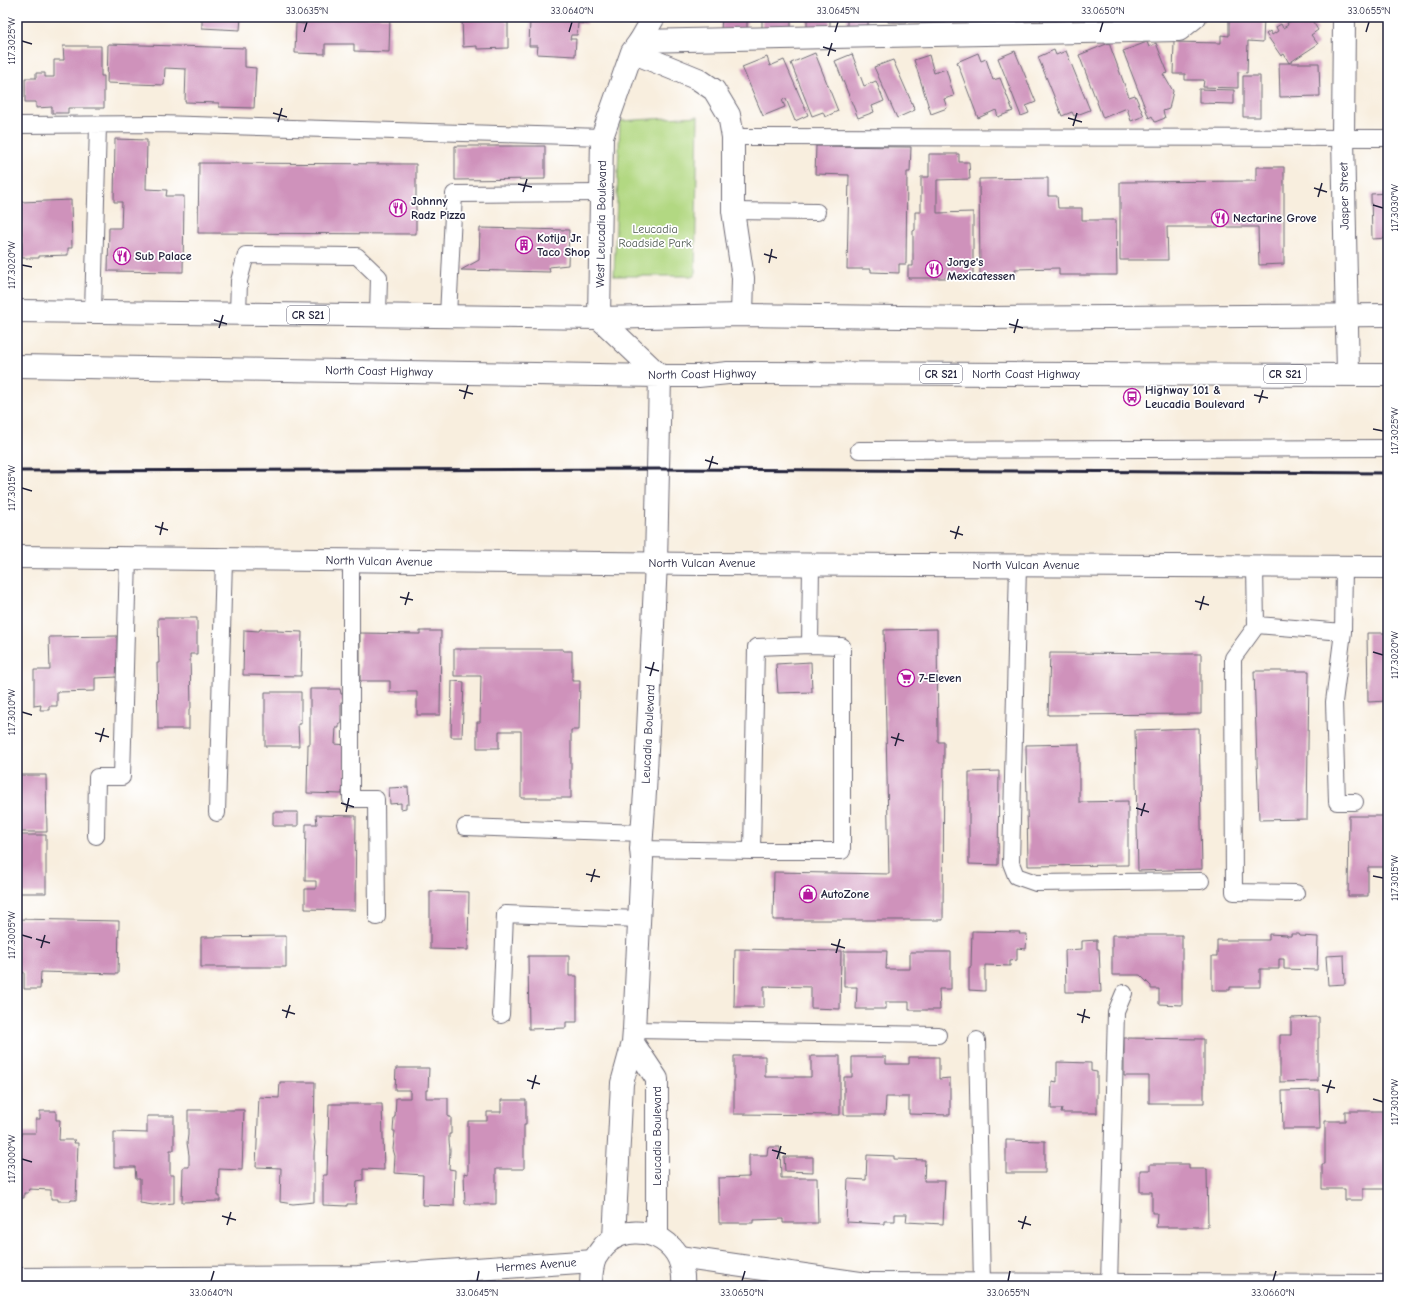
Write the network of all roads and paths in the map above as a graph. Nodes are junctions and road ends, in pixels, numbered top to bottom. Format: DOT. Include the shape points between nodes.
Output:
graph roads {
  1 [pos="654,17"];
  2 [pos="1196,17"];
  3 [pos="1344,17"];
  4 [pos="636,46"];
  5 [pos="17,125"];
  6 [pos="98,125"];
  7 [pos="602,137"];
  8 [pos="733,137"];
  9 [pos="1343,138"];
  10 [pos="1388,138"];
  11 [pos="601,193"];
  12 [pos="733,211"];
  13 [pos="817,212"];
  14 [pos="17,311"];
  15 [pos="93,312"];
  16 [pos="238,314"];
  17 [pos="1346,314"];
  18 [pos="378,315"];
  19 [pos="742,315"];
  20 [pos="1388,315"];
  21 [pos="448,316"];
  22 [pos="599,318"];
  23 [pos="17,366"];
  24 [pos="1348,374"];
  25 [pos="1388,375"];
  26 [pos="660,376"];
  27 [pos="1388,448"];
  28 [pos="859,450"];
  29 [pos="17,557"];
  30 [pos="128,558"];
  31 [pos="224,559"];
  32 [pos="351,560"];
  33 [pos="656,563"];
  34 [pos="811,564"];
  35 [pos="1018,565"];
  36 [pos="1255,566"];
  37 [pos="1344,567"];
  38 [pos="1388,567"];
  39 [pos="1256,626"];
  40 [pos="1343,632"];
  41 [pos="810,645"];
  42 [pos="1355,802"];
  43 [pos="217,813"];
  44 [pos="465,827"];
  45 [pos="96,836"];
  46 [pos="641,841"];
  47 [pos="752,851"];
  48 [pos="1201,881"];
  49 [pos="1296,893"];
  50 [pos="377,917"];
  51 [pos="639,919"];
  52 [pos="1124,993"];
  53 [pos="501,1016"];
  54 [pos="938,1035"];
  55 [pos="633,1037"];
  56 [pos="977,1040"];
  57 [pos="657,1236"];
  58 [pos="614,1238"];
  59 [pos="679,1257"];
  60 [pos="594,1261"];
  61 [pos="358,1277"];
  62 [pos="17,1279"];
  63 [pos="867,1284"];
  64 [pos="955,1285"];
  65 [pos="982,1285"];
  66 [pos="1109,1285"];
  67 [pos="438,1286"];
  68 [pos="591,1286"];
  69 [pos="683,1286"];
  70 [pos="843,1286"];
  71 [pos="1307,1286"];
  72 [pos="1388,1286"];
  1 -- 4 [label="main road, West Leucadia Boulevard"];
  2 -- 4 [label="main road" via="1179,30"];
  3 -- 9 [label="main road, Jasper Street"];
  4 -- 7 [label="main road, West Leucadia Boulevard"];
  4 -- 8 [label="main road" via="714,90 729,115"];
  5 -- 6 [label="lane"];
  6 -- 7 [label="lane" via="275,126"];
  6 -- 15 [label="lane"];
  7 -- 11 [label="main road, West Leucadia Boulevard"];
  8 -- 9 [label="lane"];
  8 -- 12 [label="main road"];
  9 -- 10 [label="lane"];
  9 -- 17 [label="main road, Jasper Street"];
  11 -- 21 [label="lane" via="454,194"];
  11 -- 22 [label="main road, West Leucadia Boulevard"];
  12 -- 13 [label="lane"];
  12 -- 19 [label="main road" via="743,278"];
  14 -- 15 [label="main road, CR S21"];
  15 -- 16 [label="main road, CR S21"];
  16 -- 18 [label="main road, CR S21"];
  16 -- 18 [label="lane" via="239,281 246,255 357,256 379,277"];
  17 -- 19 [label="main road, CR S21" via="989,318"];
  17 -- 20 [label="main road, CR S21"];
  17 -- 24 [label="main road, Jasper Street"];
  18 -- 21 [label="main road, CR S21"];
  19 -- 22 [label="main road, CR S21"];
  21 -- 22 [label="main road, CR S21"];
  22 -- 26 [label="main road"];
  23 -- 26 [label="main road, North Coast Highway / CR S21"];
  24 -- 25 [label="main road, North Coast Highway / CR S21"];
  24 -- 26 [label="main road, North Coast Highway / CR S21" via="728,373"];
  26 -- 33 [label="main road, Leucadia Boulevard"];
  27 -- 28 [label="lane"];
  29 -- 30 [label="main road, North Vulcan Avenue"];
  30 -- 31 [label="main road, North Vulcan Avenue"];
  30 -- 45 [label="lane" via="122,777 98,777"];
  31 -- 32 [label="main road, North Vulcan Avenue"];
  31 -- 43 [label="lane"];
  32 -- 33 [label="main road, North Vulcan Avenue"];
  32 -- 50 [label="lane" via="351,799 376,799"];
  33 -- 34 [label="main road, North Vulcan Avenue"];
  33 -- 46 [label="main road, Leucadia Boulevard"];
  34 -- 35 [label="main road, North Vulcan Avenue"];
  34 -- 41 [label="lane"];
  35 -- 36 [label="main road, North Vulcan Avenue"];
  35 -- 48 [label="lane" via="1011,863 1016,876 1036,883"];
  36 -- 37 [label="main road, North Vulcan Avenue"];
  36 -- 39 [label="lane"];
  37 -- 38 [label="main road, North Vulcan Avenue"];
  37 -- 40 [label="lane"];
  39 -- 40 [label="lane"];
  39 -- 49 [label="lane" via="1234,658 1234,892"];
  40 -- 42 [label="lane" via="1334,702 1337,802"];
  41 -- 47 [label="lane" via="756,647"];
  41 -- 47 [label="lane" via="842,646 842,851"];
  44 -- 46 [label="lane"];
  46 -- 47 [label="lane"];
  46 -- 51 [label="main road, Leucadia Boulevard"];
  51 -- 53 [label="lane" via="505,914"];
  51 -- 55 [label="main road, Leucadia Boulevard"];
  52 -- 66 [label="lane" via="1116,1012"];
  54 -- 55 [label="lane"];
  55 -- 57 [label="main road, Leucadia Boulevard" via="657,1079"];
  55 -- 58 [label="main road, Leucadia Boulevard" via="622,1083"];
  56 -- 65 [label="lane"];
  57 -- 58 [label="main road" via="643,1232 621,1234"];
  57 -- 59 [label="main road" via="670,1245"];
  58 -- 60 [label="main road" via="604,1245"];
  59 -- 63 [label="main road"];
  59 -- 69 [label="main road" via="684,1278"];
  60 -- 61 [label="main road, Hermes Avenue"];
  60 -- 68 [label="main road"];
  61 -- 62 [label="main road, Hermes Avenue"];
  61 -- 67 [label="main road, Hermes Avenue"];
  63 -- 64 [label="main road"];
  63 -- 70 [label="main road"];
  64 -- 65 [label="main road"];
  65 -- 66 [label="main road"];
  66 -- 71 [label="main road"];
  71 -- 72 [label="main road"];
}
